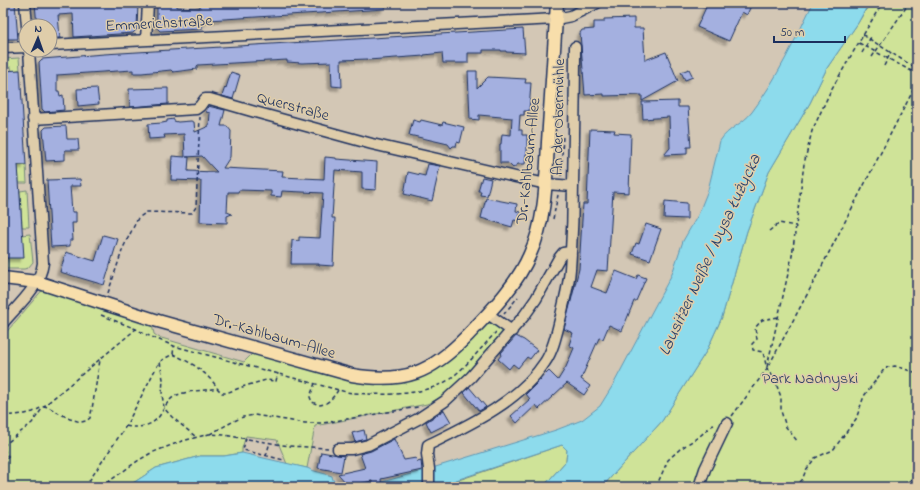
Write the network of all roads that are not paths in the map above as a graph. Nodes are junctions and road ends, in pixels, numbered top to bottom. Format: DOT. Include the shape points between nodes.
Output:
graph roads {
  1 [pos="25,3"];
  2 [pos="148,3"];
  3 [pos="558,3"];
  4 [pos="597,3"];
  5 [pos="26,18"];
  6 [pos="556,19"];
  7 [pos="146,40"];
  8 [pos="58,46"];
  9 [pos="18,47"];
  10 [pos="575,47"];
  11 [pos="3,48"];
  12 [pos="29,58"];
  13 [pos="33,119"];
  14 [pos="546,184"];
  15 [pos="573,186"];
  16 [pos="570,252"];
  17 [pos="3,278"];
  18 [pos="37,282"];
  19 [pos="488,314"];
  20 [pos="3,323"];
  21 [pos="512,331"];
  22 [pos="727,423"];
  23 [pos="338,449"];
  24 [pos="917,482"];
  25 [pos="429,487"];
  26 [pos="699,487"];
  27 [pos="911,487"];
  1 -- 5 [label="street"];
  2 -- 7 [label="street"];
  3 -- 6 [label="main road, Dr.-Kahlbaum-Allee"];
  4 -- 6 [label="street, Emmerichstraße" via="571,16"];
  6 -- 7 [label="street, Emmerichstraße"];
  6 -- 14 [label="main road, Dr.-Kahlbaum-Allee"];
  7 -- 8 [label="street, Emmerichstraße"];
  9 -- 11 [label="street"];
  10 -- 15 [label="street, An der Obermühle"];
  12 -- 13 [label="street"];
  13 -- 14 [label="street, Querstraße" via="196,110 205,99 210,99 372,144"];
  13 -- 18 [label="street" via="43,257"];
  14 -- 15 [label="street, An der Obermühle"];
  14 -- 19 [label="main road, Dr.-Kahlbaum-Allee" via="539,228 530,254 518,276"];
  15 -- 16 [label="street, An der Obermühle"];
  16 -- 21 [label="street" via="563,253 559,258 536,299"];
  16 -- 25 [label="street, An der Obermühle" via="564,305 545,362 524,387 501,405 428,445"];
  17 -- 18 [label="main road, Dr.-Kahlbaum-Allee"];
  18 -- 19 [label="main road, Dr.-Kahlbaum-Allee" via="100,309 158,321 327,369 380,378 410,375 438,362"];
  18 -- 20 [label="street"];
  19 -- 21 [label="street"];
  21 -- 23 [label="street" via="445,402 368,445"];
  22 -- 26 [label="street"];
  24 -- 27 [label="street"];
}
